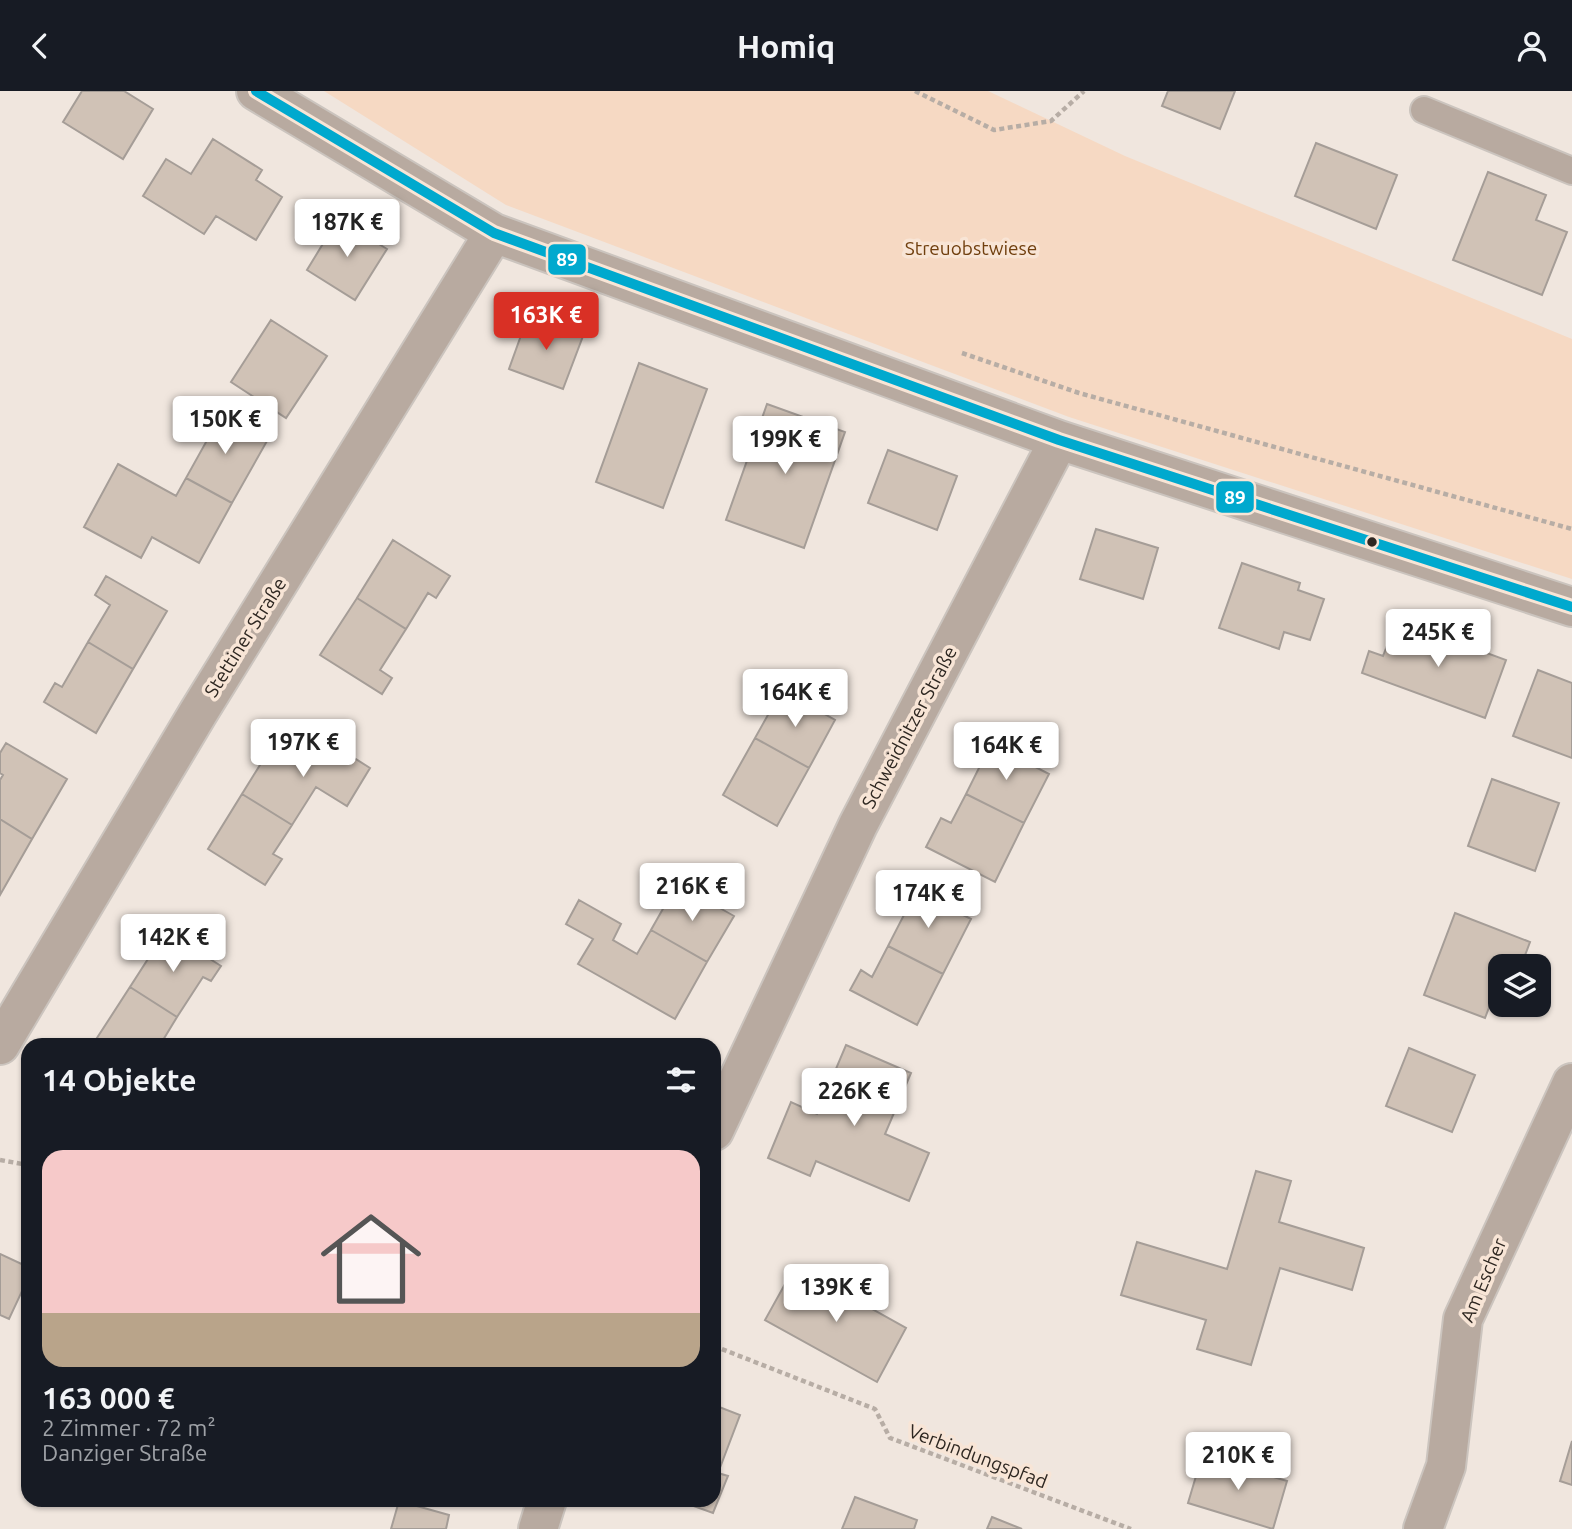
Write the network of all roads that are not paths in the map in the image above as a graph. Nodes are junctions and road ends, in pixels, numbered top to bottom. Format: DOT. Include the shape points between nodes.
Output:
graph roads {
  1 [pos="256,91"];
  2 [pos="1424,110"];
  3 [pos="1572,171"];
  4 [pos="494,233"];
  5 [pos="1059,440"];
  6 [pos="1572,607"];
  7 [pos="0,1045"];
  8 [pos="1572,1083"];
  9 [pos="721,1116"];
  10 [pos="545,1507"];
  11 [pos="538,1529"];
  12 [pos="1423,1529"];
  1 -- 4 [label="street"];
  2 -- 3 [label="lane"];
  4 -- 5 [label="street"];
  4 -- 7 [label="street, Stettiner Straße"];
  5 -- 6 [label="street"];
  5 -- 9 [label="street, Schweidnitzer Straße" via="858,825"];
  8 -- 12 [label="street, Am Escher" via="1463,1319 1446,1466"];
  10 -- 11 [label="street"];
}
